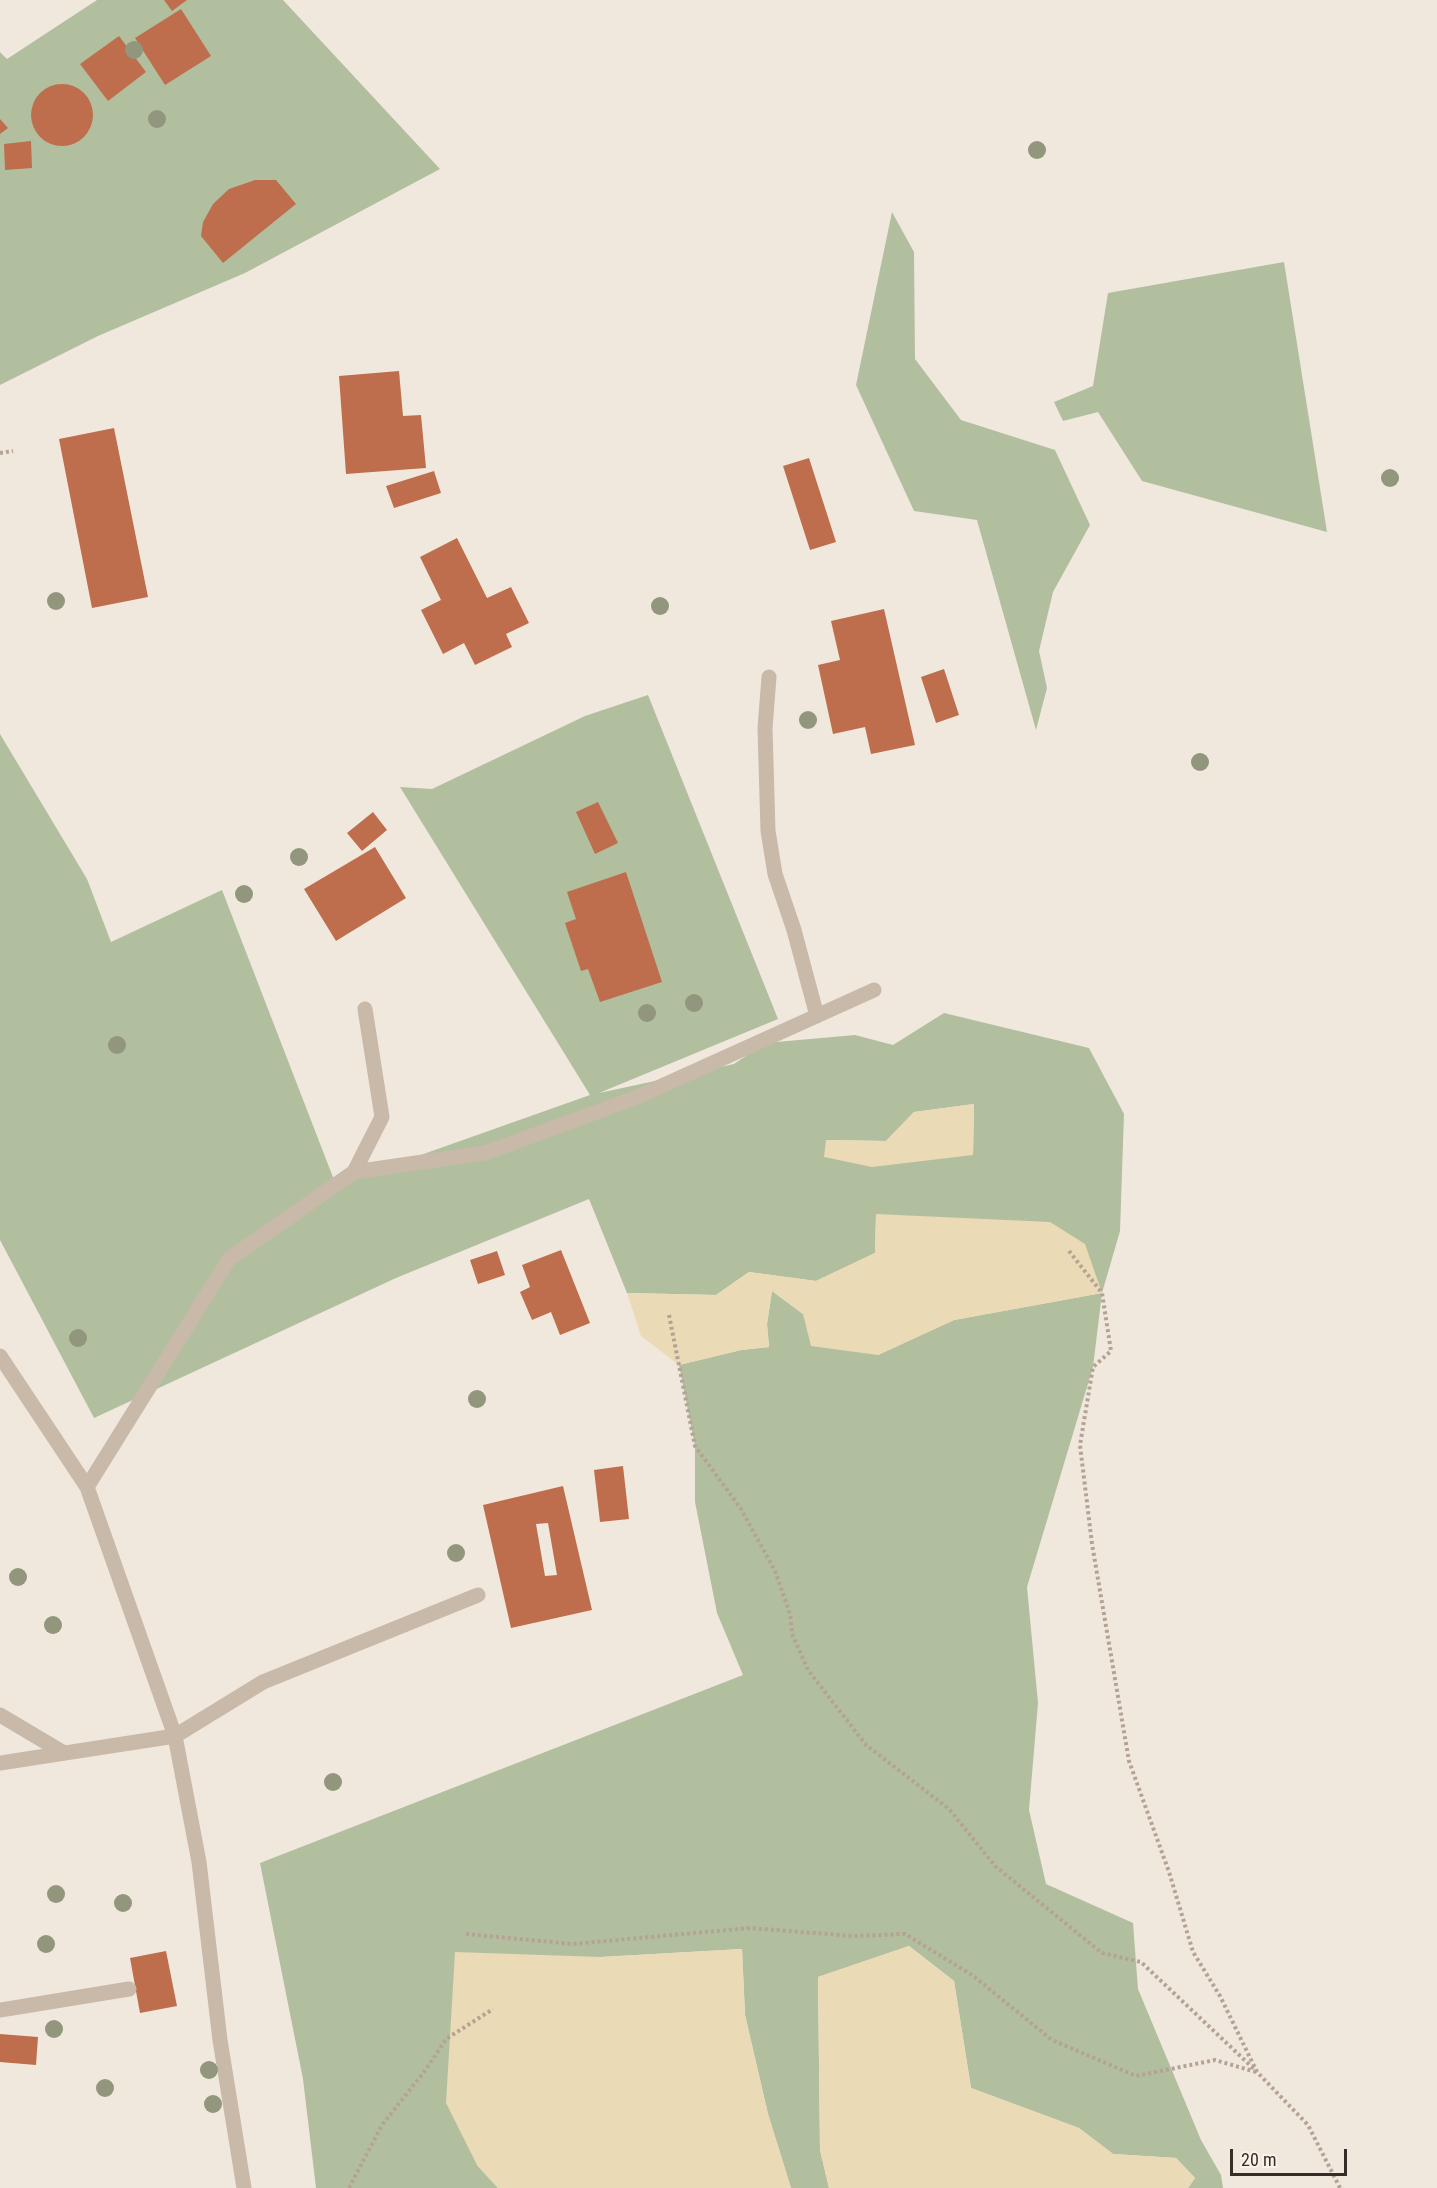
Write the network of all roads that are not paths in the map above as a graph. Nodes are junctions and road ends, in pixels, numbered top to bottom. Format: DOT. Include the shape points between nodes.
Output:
graph roads {
  1 [pos="769,677"];
  2 [pos="874,990"];
  3 [pos="365,1009"];
  4 [pos="817,1016"];
  5 [pos="354,1172"];
  6 [pos="0,1356"];
  7 [pos="87,1486"];
  8 [pos="478,1595"];
  9 [pos="0,1715"];
  10 [pos="175,1736"];
  11 [pos="64,1753"];
  12 [pos="0,1763"];
  13 [pos="129,1989"];
  14 [pos="0,2010"];
  15 [pos="244,2188"];
  1 -- 4 [label="street" via="765,728 768,831 775,874"];
  2 -- 4 [label="street"];
  3 -- 5 [label="street" via="382,1117"];
  4 -- 5 [label="street" via="635,1098 485,1153"];
  5 -- 7 [label="street" via="229,1259"];
  6 -- 7 [label="street"];
  7 -- 10 [label="street"];
  8 -- 10 [label="street" via="263,1682"];
  9 -- 11 [label="street"];
  10 -- 11 [label="street"];
  10 -- 15 [label="street" via="199,1862 220,2040"];
  11 -- 12 [label="street"];
  13 -- 14 [label="street"];
}
